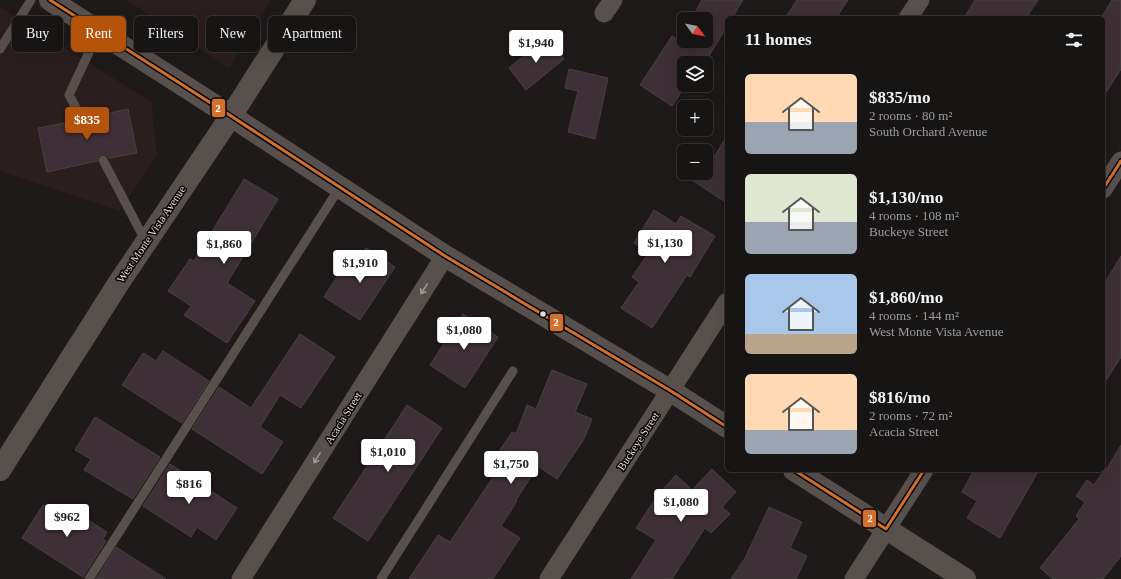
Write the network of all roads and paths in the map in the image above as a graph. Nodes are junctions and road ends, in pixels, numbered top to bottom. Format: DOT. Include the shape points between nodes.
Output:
graph roads {
  1 [pos="31,0"];
  2 [pos="50,0"];
  3 [pos="305,0"];
  4 [pos="920,0"];
  5 [pos="75,16"];
  6 [pos="909,16"];
  7 [pos="126,48"];
  8 [pos="0,49"];
  9 [pos="89,52"];
  10 [pos="231,116"];
  11 [pos="82,119"];
  12 [pos="103,160"];
  13 [pos="1121,161"];
  14 [pos="1105,186"];
  15 [pos="340,187"];
  16 [pos="146,242"];
  17 [pos="445,256"];
  18 [pos="725,305"];
  19 [pos="513,371"];
  20 [pos="671,391"];
  21 [pos="725,426"];
  22 [pos="0,470"];
  23 [pos="797,472"];
  24 [pos="923,472"];
  25 [pos="886,529"];
  26 [pos="89,579"];
  27 [pos="241,579"];
  28 [pos="381,579"];
  29 [pos="549,579"];
  30 [pos="854,579"];
  31 [pos="965,579"];
  1 -- 8 [label="lane"];
  2 -- 5 [label="street"];
  3 -- 10 [label="street, West Monte Vista Avenue"];
  4 -- 6 [label="street"];
  7 -- 10 [label="street"];
  9 -- 11 [label="lane" via="69,95"];
  10 -- 15 [label="street"];
  10 -- 16 [label="street, West Monte Vista Avenue"];
  12 -- 16 [label="lane"];
  13 -- 14 [label="street"];
  15 -- 17 [label="street"];
  15 -- 26 [label="lane"];
  16 -- 22 [label="street, West Monte Vista Avenue"];
  17 -- 20 [label="street"];
  17 -- 27 [label="street, Acacia Street, one-way"];
  18 -- 20 [label="street, Buckeye Street"];
  19 -- 28 [label="lane"];
  20 -- 21 [label="street"];
  20 -- 29 [label="street, Buckeye Street"];
  23 -- 25 [label="street"];
  24 -- 25 [label="street"];
  25 -- 30 [label="street"];
  25 -- 31 [label="street"];
}
